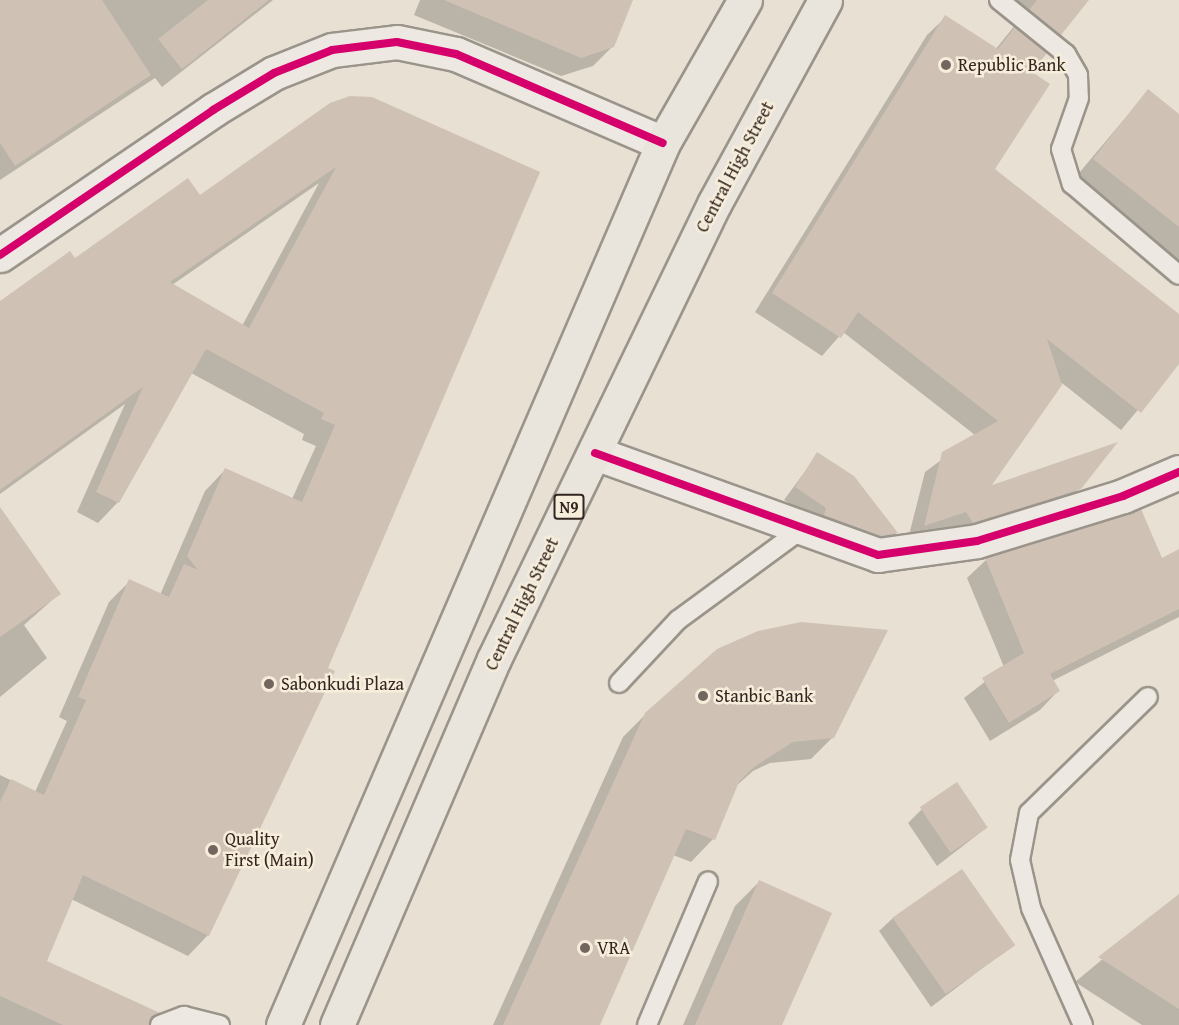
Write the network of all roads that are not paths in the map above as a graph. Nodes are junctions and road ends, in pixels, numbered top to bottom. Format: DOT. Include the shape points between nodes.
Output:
graph roads {
  1 [pos="745,0"];
  2 [pos="825,0"];
  3 [pos="999,0"];
  4 [pos="663,143"];
  5 [pos="0,255"];
  6 [pos="1179,275"];
  7 [pos="595,453"];
  8 [pos="1179,472"];
  9 [pos="798,531"];
  10 [pos="620,683"];
  11 [pos="1148,697"];
  12 [pos="708,881"];
  13 [pos="160,1025"];
  14 [pos="220,1025"];
  15 [pos="283,1025"];
  16 [pos="337,1025"];
  17 [pos="647,1025"];
  18 [pos="1083,1025"];
  1 -- 4 [label="highway"];
  2 -- 7 [label="highway, Central High Street / N9" via="714,204"];
  3 -- 6 [label="lane" via="1066,54 1078,75 1079,99 1061,149 1072,184"];
  4 -- 5 [label="street" via="456,54 397,42 332,50 274,74 213,110"];
  4 -- 15 [label="highway"];
  7 -- 9 [label="street"];
  7 -- 16 [label="highway, Central High Street / N9" via="494,659"];
  8 -- 9 [label="street" via="1123,496 927,552 878,555"];
  9 -- 10 [label="lane" via="678,620"];
  11 -- 18 [label="lane" via="1029,813 1022,848 1031,908"];
  12 -- 17 [label="lane"];
  13 -- 14 [label="lane" via="184,1017"];
}
